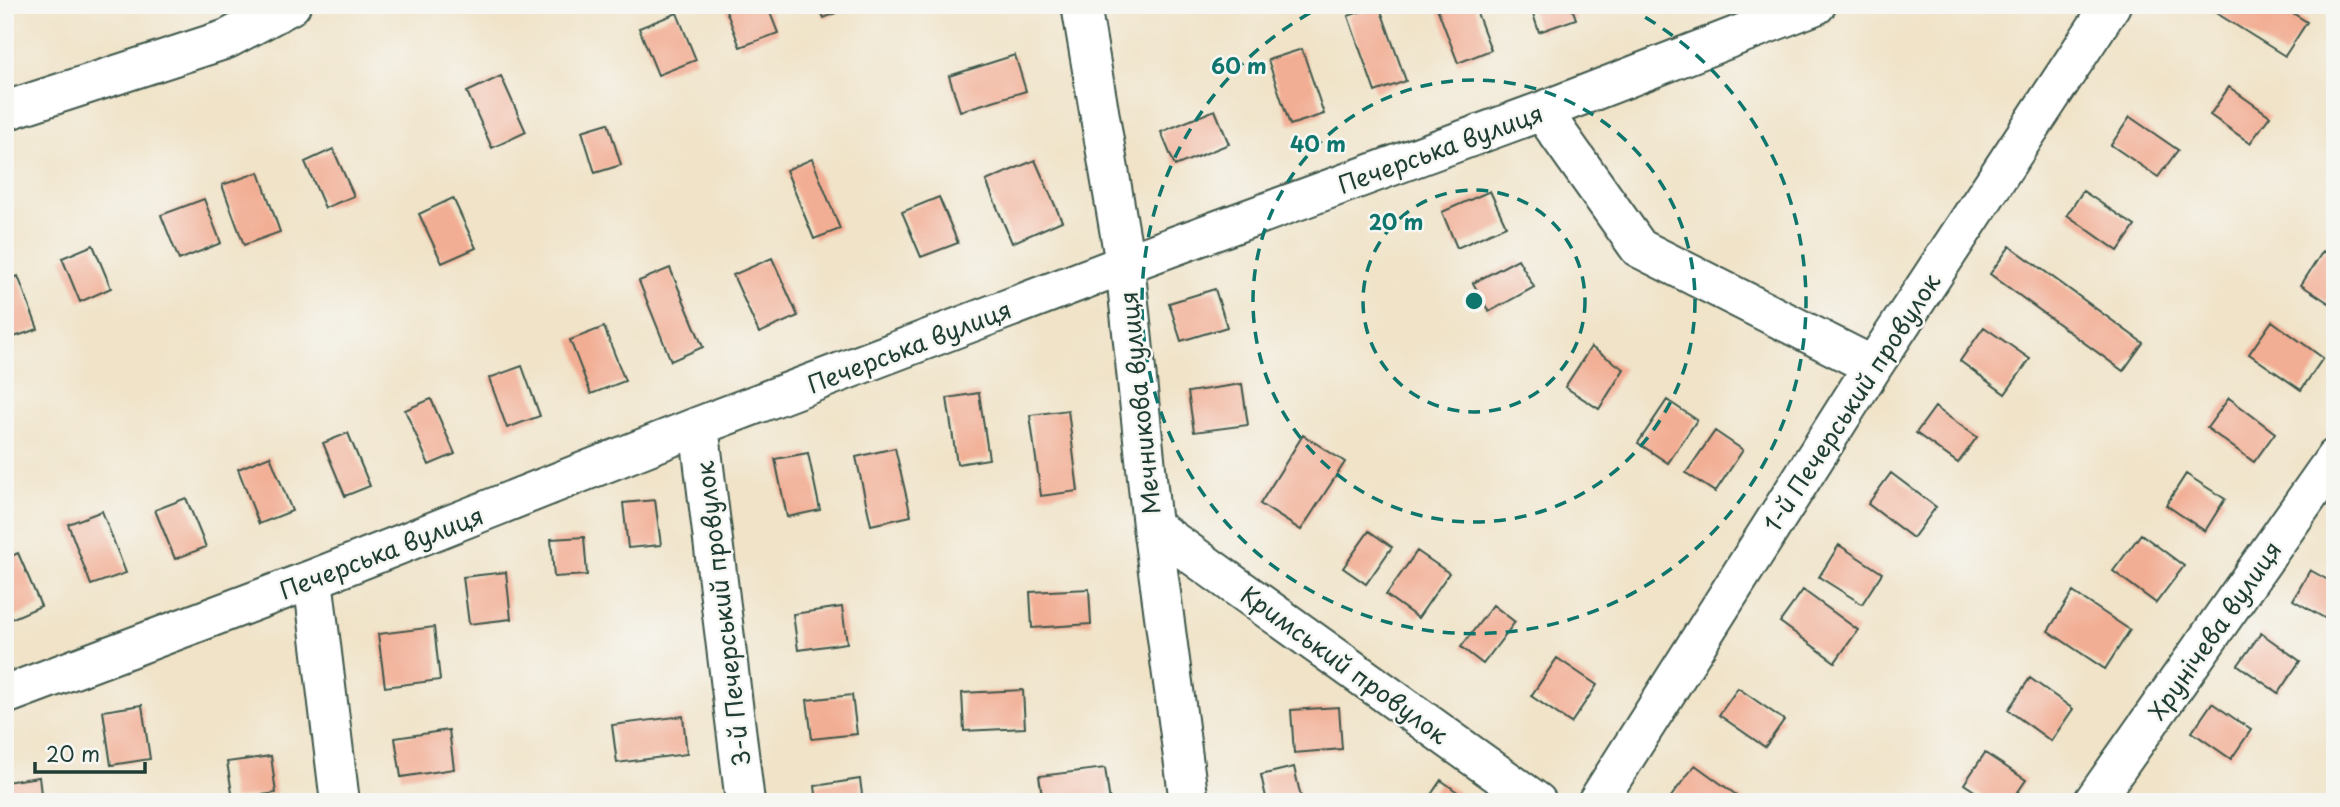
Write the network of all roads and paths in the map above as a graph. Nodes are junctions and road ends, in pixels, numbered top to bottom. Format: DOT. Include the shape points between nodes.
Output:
graph roads {
  1 [pos="291,5"];
  2 [pos="1081,5"];
  3 [pos="1816,5"];
  4 [pos="2111,5"];
  5 [pos="5,111"];
  6 [pos="1542,111"];
  7 [pos="1125,264"];
  8 [pos="1873,366"];
  9 [pos="699,426"];
  10 [pos="2335,458"];
  11 [pos="1152,526"];
  12 [pos="313,579"];
  13 [pos="5,695"];
  14 [pos="341,802"];
  15 [pos="745,802"];
  16 [pos="1189,802"];
  17 [pos="1537,802"];
  18 [pos="1597,802"];
  19 [pos="2094,802"];
  1 -- 5 [label="street" via="227,39"];
  2 -- 7 [label="street, Мечникова вулиця"];
  3 -- 6 [label="street, Печерська вулиця"];
  4 -- 8 [label="street, 1-й Печерський провулок"];
  6 -- 7 [label="street, Печерська вулиця"];
  6 -- 8 [label="street" via="1639,248"];
  7 -- 9 [label="street, Печерська вулиця"];
  7 -- 11 [label="street, Мечникова вулиця"];
  8 -- 18 [label="street, 1-й Печерський провулок"];
  9 -- 12 [label="street, Печерська вулиця"];
  9 -- 15 [label="street, 3-й Печерський провулок"];
  10 -- 19 [label="street, Хрунічева вулиця"];
  11 -- 16 [label="street, Мечникова вулиця"];
  11 -- 17 [label="street, Кримський провулок"];
  12 -- 13 [label="street, Печерська вулиця"];
  12 -- 14 [label="street"];
}
